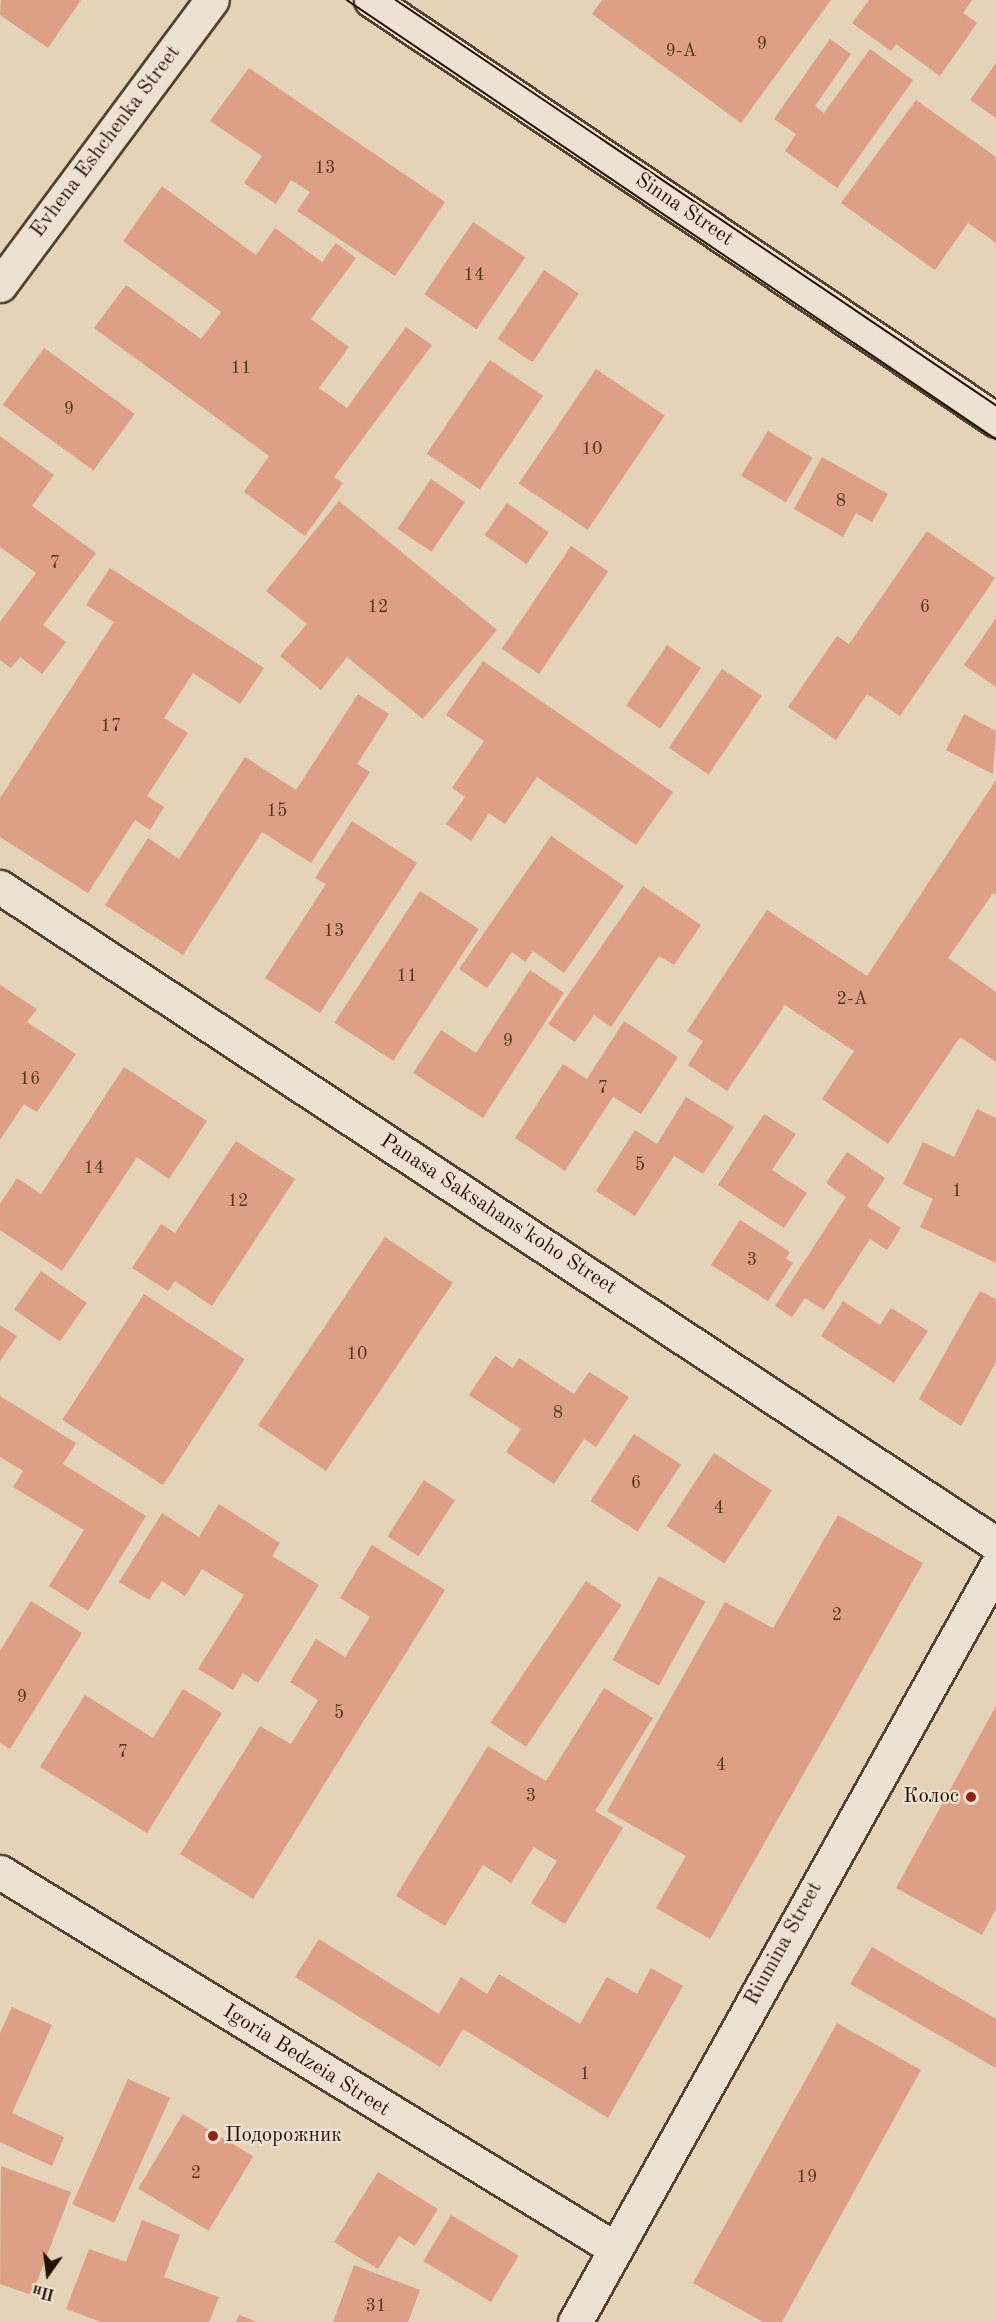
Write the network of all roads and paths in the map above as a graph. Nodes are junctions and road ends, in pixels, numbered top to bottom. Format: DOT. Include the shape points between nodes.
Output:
graph roads {
  1 [pos="212,0"];
  2 [pos="371,0"];
  3 [pos="0,285"];
  4 [pos="996,420"];
  5 [pos="0,887"];
  6 [pos="996,1544"];
  7 [pos="996,1567"];
  8 [pos="0,1872"];
  9 [pos="614,2248"];
  10 [pos="575,2322"];
  1 -- 3 [label="street, Evhena Eshchenka Street"];
  2 -- 4 [label="street, Sinna Street"];
  5 -- 6 [label="street, Panasa Saksahans'koho Street"];
  7 -- 9 [label="street, Riumina Street"];
  8 -- 9 [label="street, Igoria Bedzeia Street"];
  9 -- 10 [label="street, Riumina Street"];
}
